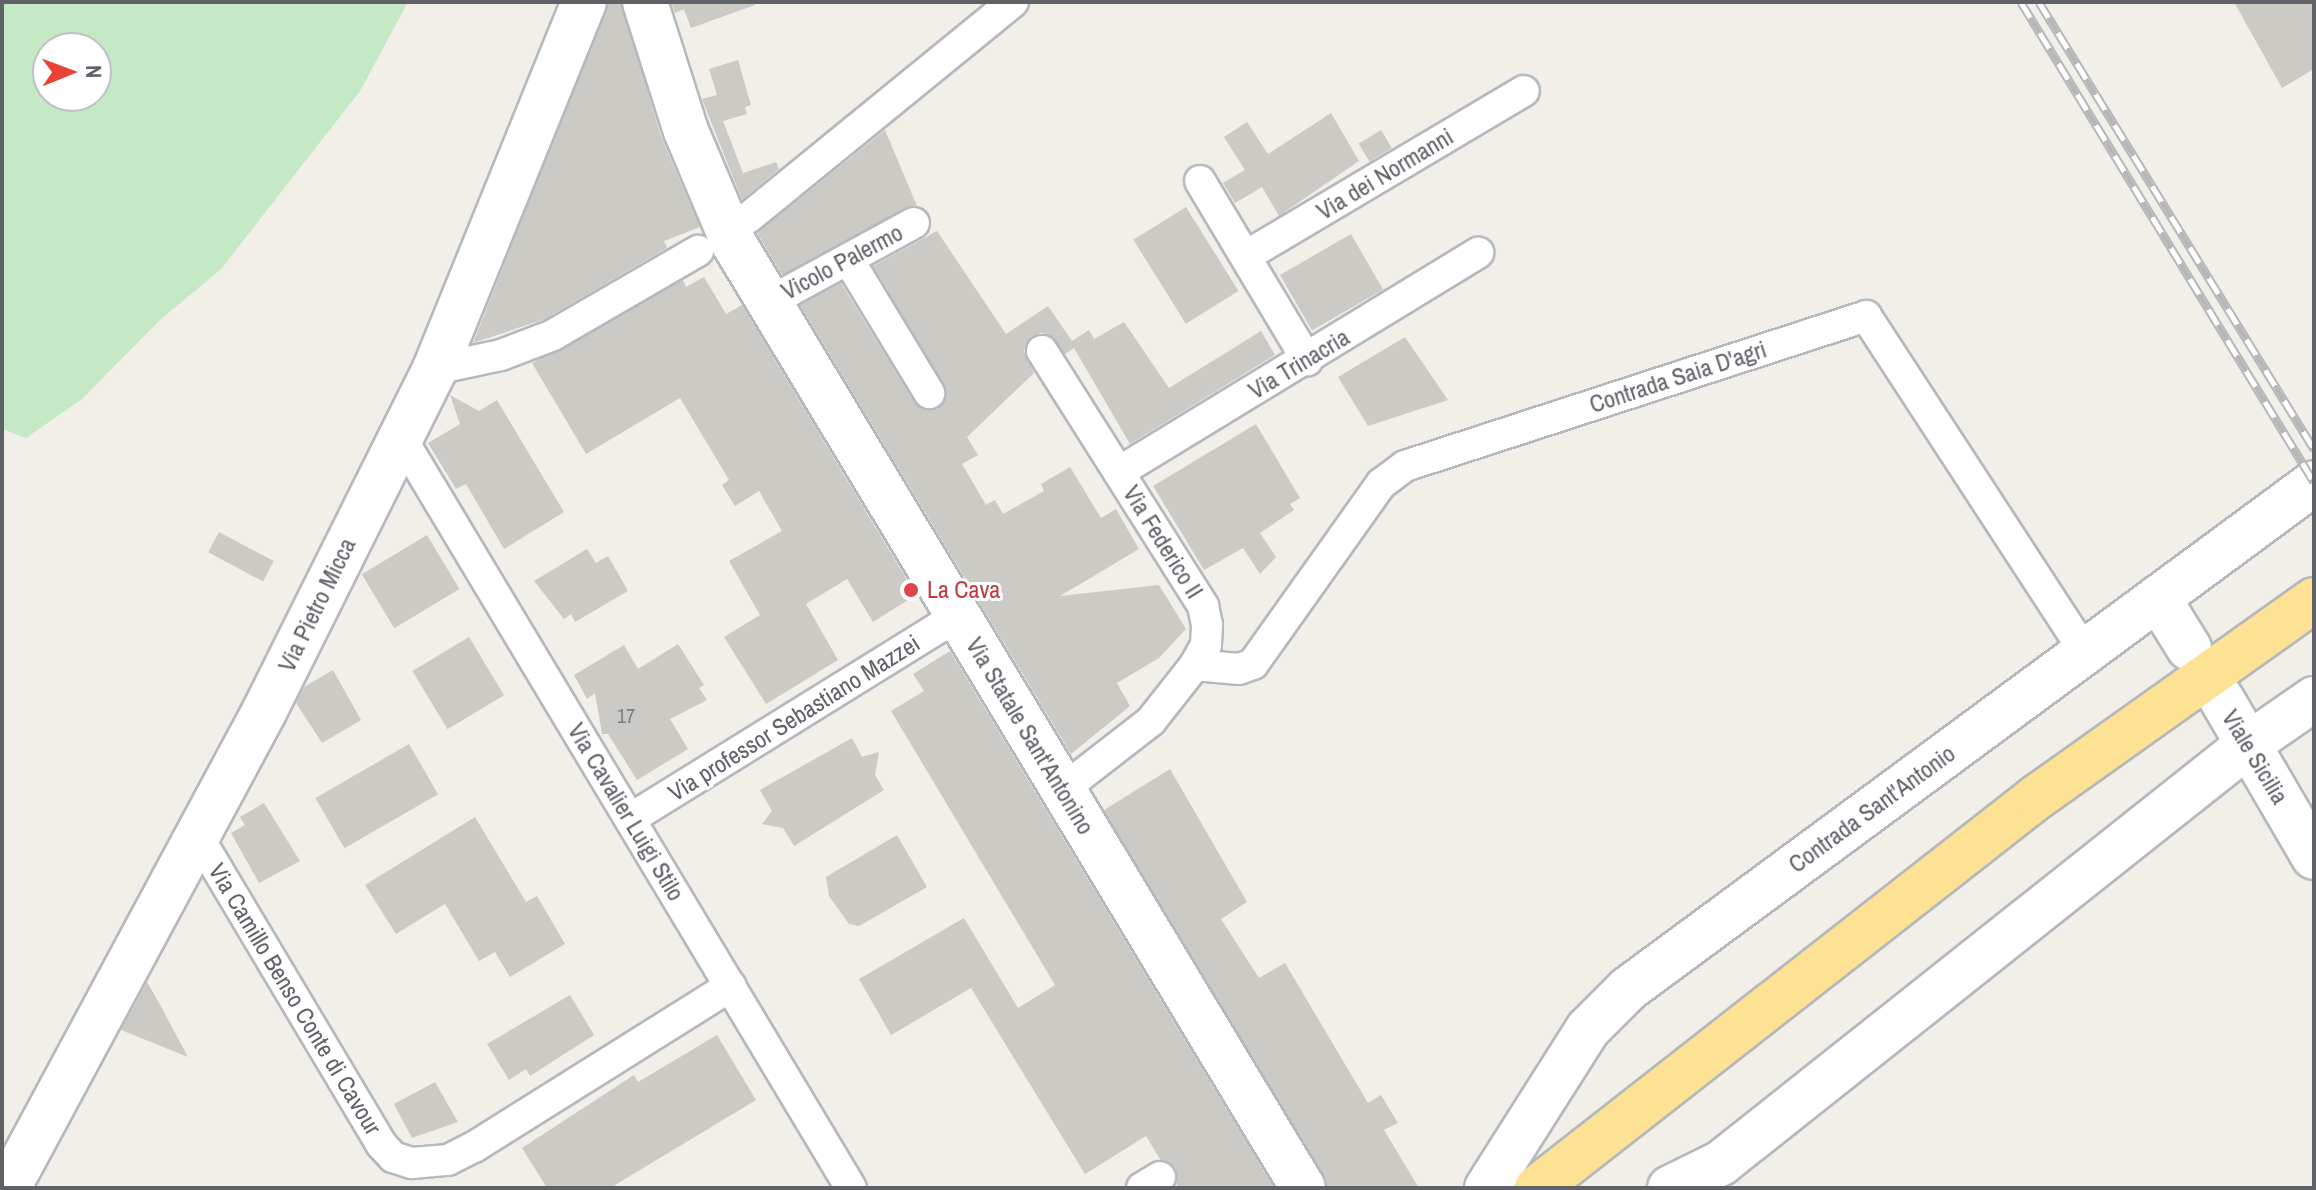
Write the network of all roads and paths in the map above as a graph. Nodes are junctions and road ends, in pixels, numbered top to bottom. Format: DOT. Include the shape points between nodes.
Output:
graph roads {
  1 [pos="584,2"];
  2 [pos="645,2"];
  3 [pos="1013,2"];
  4 [pos="1524,91"];
  5 [pos="1200,181"];
  6 [pos="914,223"];
  7 [pos="725,232"];
  8 [pos="1478,253"];
  9 [pos="1246,256"];
  10 [pos="848,259"];
  11 [pos="769,302"];
  12 [pos="1042,351"];
  13 [pos="1307,360"];
  14 [pos="435,369"];
  15 [pos="929,393"];
  16 [pos="400,436"];
  17 [pos="1119,472"];
  18 [pos="2314,483"];
  19 [pos="2158,598"];
  20 [pos="2314,600"];
  21 [pos="958,616"];
  22 [pos="2189,648"];
  23 [pos="2085,652"];
  24 [pos="1195,665"];
  25 [pos="2221,698"];
  26 [pos="2314,699"];
  27 [pos="2249,744"];
  28 [pos="1062,790"];
  29 [pos="630,819"];
  30 [pos="197,835"];
  31 [pos="2314,857"];
  32 [pos="731,986"];
  33 [pos="1520,1181"];
  34 [pos="8,1188"];
  35 [pos="851,1188"];
  36 [pos="1303,1188"];
  37 [pos="1670,1188"];
  1 -- 14 [label="street, Via Pietro Micca"];
  2 -- 7 [label="street, Via Statale Sant'Antonino"];
  3 -- 7 [label="street"];
  4 -- 9 [label="street, Via dei Normanni"];
  5 -- 9 [label="street"];
  6 -- 10 [label="street, Vicolo Palermo"];
  7 -- 11 [label="street, Via Statale Sant'Antonino"];
  7 -- 14 [label="street" via="553,335 501,355"];
  8 -- 13 [label="street, Via Trinacria"];
  9 -- 13 [label="street"];
  10 -- 11 [label="street, Vicolo Palermo"];
  10 -- 15 [label="street"];
  11 -- 21 [label="street, Via Statale Sant'Antonino"];
  12 -- 17 [label="street, Via Federico II"];
  13 -- 17 [label="street, Via Trinacria"];
  14 -- 16 [label="street, Via Pietro Micca"];
  16 -- 29 [label="street, Via Cavalier Luigi Stilo"];
  16 -- 30 [label="street, Via Pietro Micca"];
  17 -- 24 [label="street, Via Federico II" via="1203,606 1206,645"];
  18 -- 19 [label="street, Contrada Sant'Antonio"];
  19 -- 22 [label="street"];
  19 -- 23 [label="street, Contrada Sant'Antonio"];
  20 -- 33 [label="highway" via="2037,797"];
  21 -- 28 [label="street, Via Statale Sant'Antonino"];
  21 -- 29 [label="street, Via professor Sebastiano Mazzei"];
  23 -- 24 [label="street, Contrada Saia D'agri" via="1866,316 1405,466 1381,484 1253,664 1239,669"];
  23 -- 33 [label="street, Contrada Sant'Antonio" via="1628,989 1588,1029"];
  24 -- 28 [label="street, Via Federico II" via="1151,721"];
  25 -- 27 [label="street, Viale Sicilia"];
  26 -- 27 [label="street"];
  27 -- 31 [label="street, Viale Sicilia"];
  27 -- 37 [label="street" via="1721,1163"];
  28 -- 36 [label="street, Via Statale Sant'Antonino"];
  29 -- 32 [label="street, Via Cavalier Luigi Stilo"];
  30 -- 32 [label="street, Via Camillo Benso Conte di Cavour" via="381,1144 393,1157 412,1163 448,1160 474,1147"];
  30 -- 34 [label="street, Via Pietro Micca"];
  32 -- 35 [label="street, Via Cavalier Luigi Stilo"];
}
